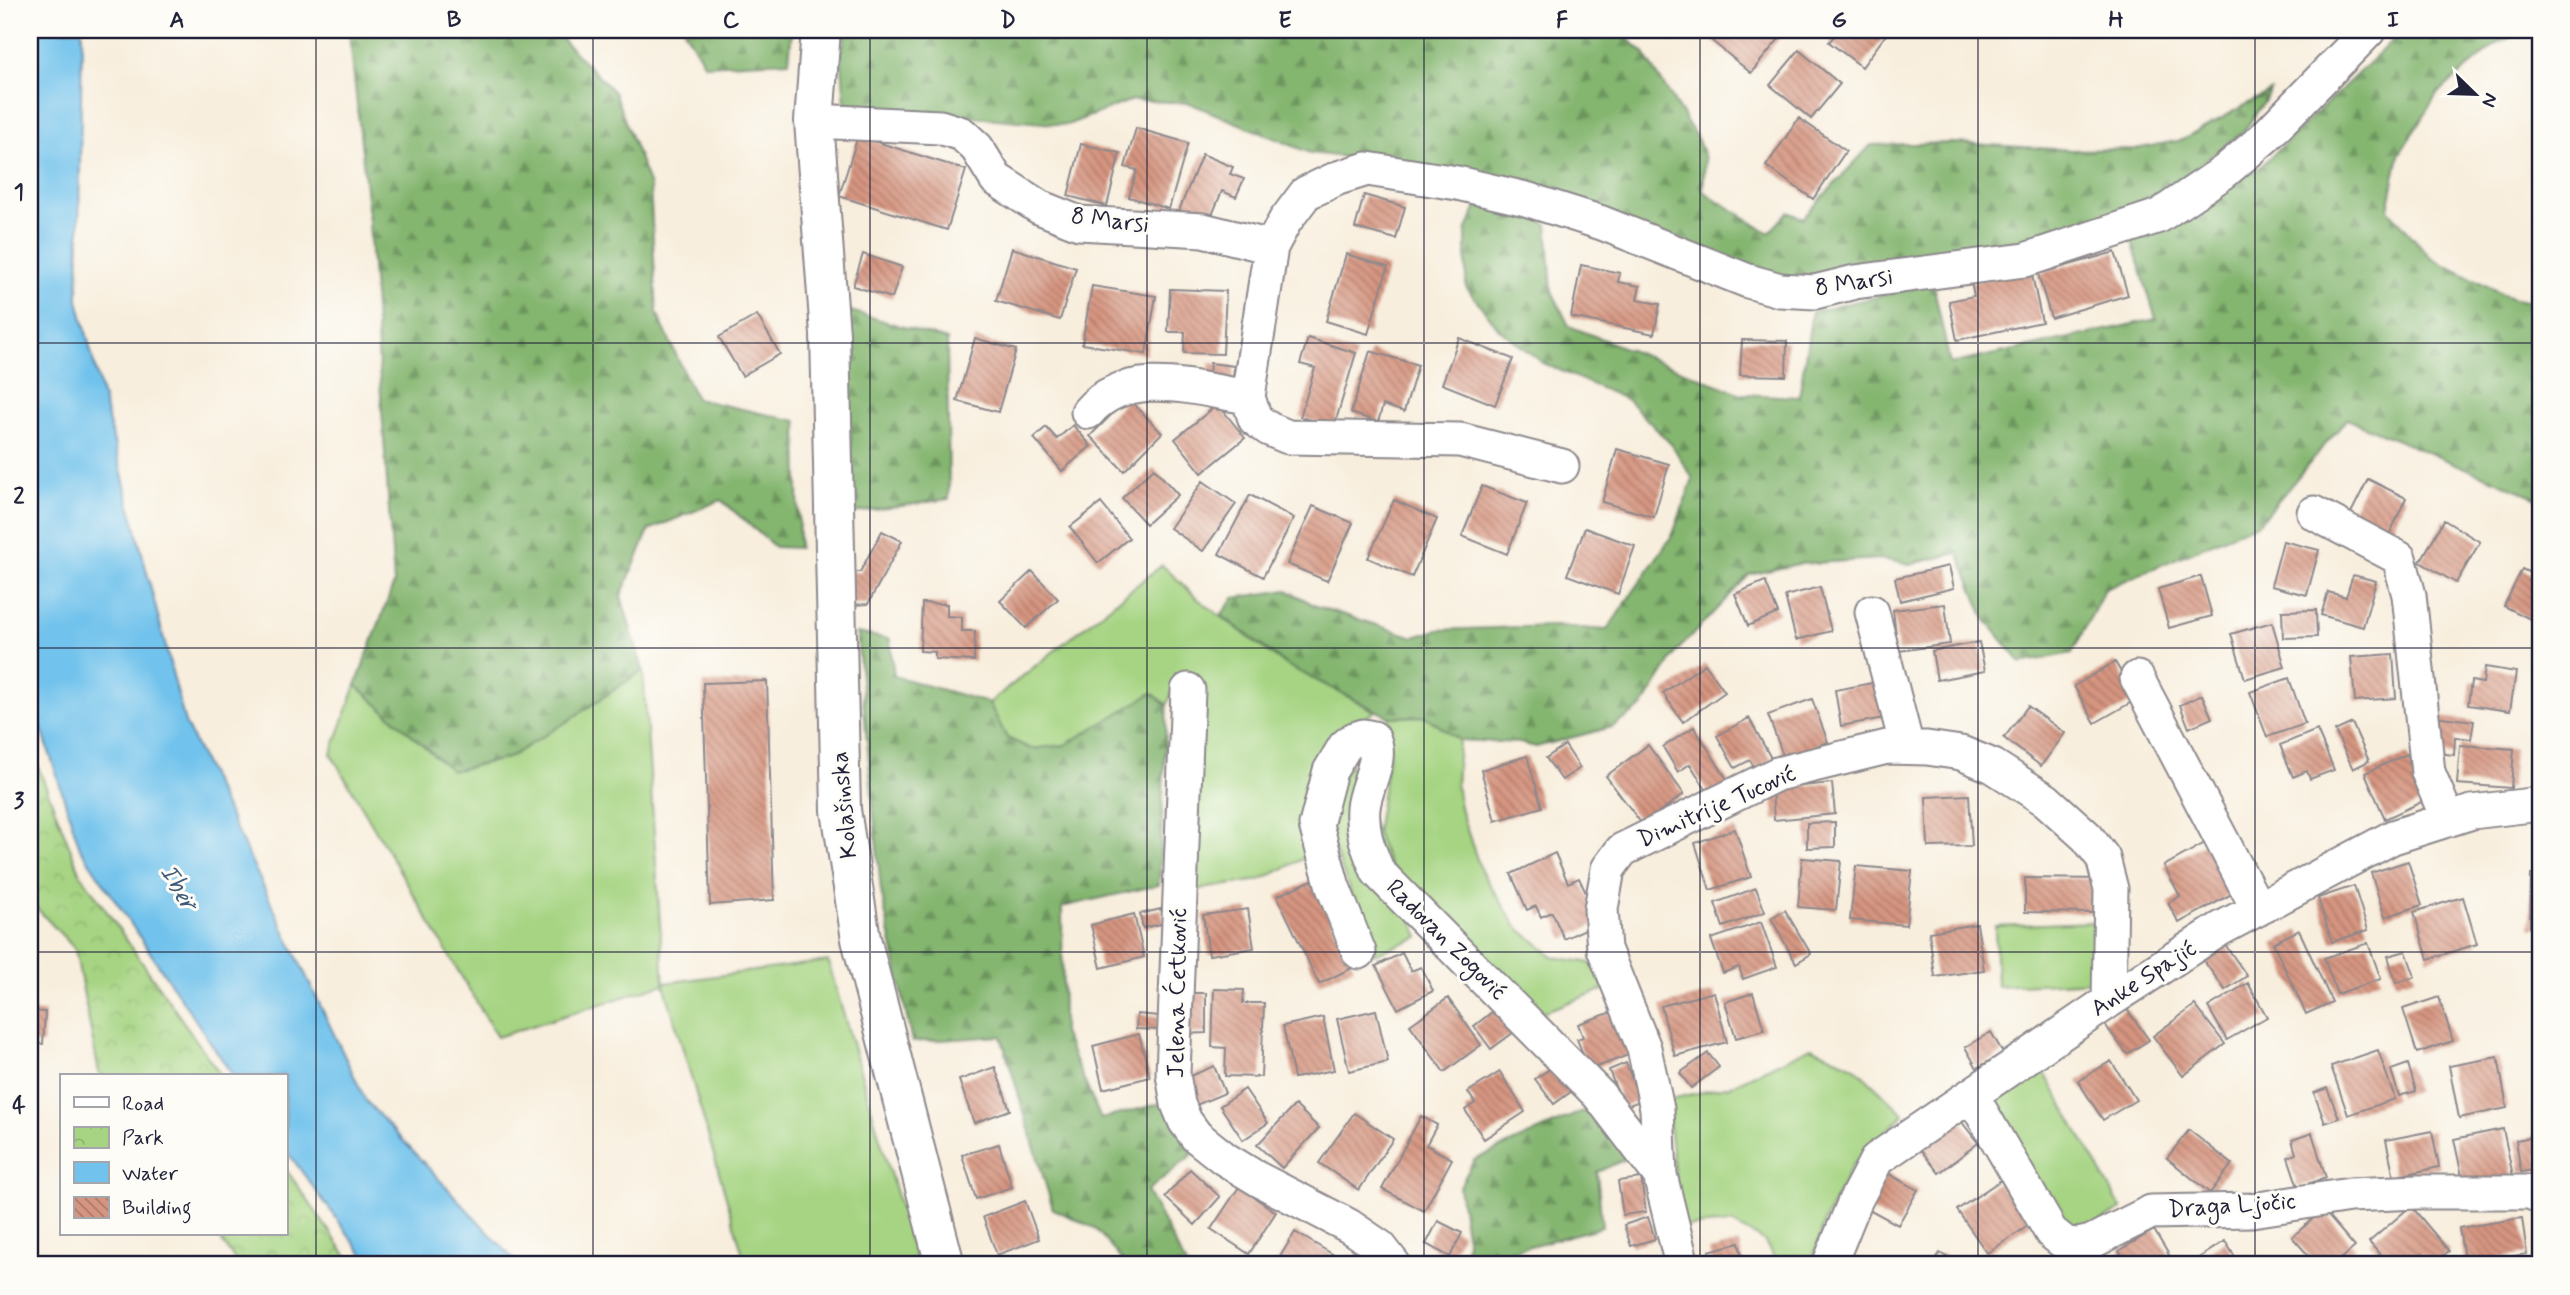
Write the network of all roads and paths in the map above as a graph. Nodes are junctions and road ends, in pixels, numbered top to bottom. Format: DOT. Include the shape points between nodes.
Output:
graph roads {
  1 [pos="821,30"];
  2 [pos="2368,30"];
  3 [pos="814,121"];
  4 [pos="1271,247"];
  5 [pos="1248,397"];
  6 [pos="1088,412"];
  7 [pos="1562,466"];
  8 [pos="2314,513"];
  9 [pos="1872,611"];
  10 [pos="2137,678"];
  11 [pos="1188,690"];
  12 [pos="1907,747"];
  13 [pos="2540,804"];
  14 [pos="2448,820"];
  15 [pos="2258,909"];
  16 [pos="1359,952"];
  17 [pos="2109,1001"];
  18 [pos="1972,1096"];
  19 [pos="1660,1175"];
  20 [pos="2540,1196"];
  21 [pos="945,1265"];
  22 [pos="1394,1265"];
  23 [pos="1682,1265"];
  24 [pos="1829,1265"];
  1 -- 3 [label="main road, Kolašinska"];
  2 -- 4 [label="street, 8 Marsi" via="2264,138 2192,194 2159,216 2025,260 1855,282 1815,292 1780,290 1526,199 1367,169 1306,193"];
  3 -- 4 [label="street, 8 Marsi" via="940,127 962,134 996,178 1039,207 1079,223 1203,230"];
  3 -- 21 [label="main road, Kolašinska" via="830,334 841,810 861,939"];
  4 -- 5 [label="street, 8 Marsi"];
  5 -- 6 [label="street" via="1157,384 1130,385 1100,398"];
  5 -- 7 [label="street" via="1255,419 1288,437 1460,440"];
  8 -- 14 [label="street" via="2399,558 2409,596 2428,772"];
  9 -- 12 [label="street"];
  10 -- 15 [label="street"];
  11 -- 22 [label="street, Jelena Ćetković" via="1173,1074 1178,1104 1196,1136 1225,1159 1349,1226 1380,1247"];
  12 -- 17 [label="street, Dimitrije Tucović" via="1961,754 1993,766 2046,800 2087,838 2103,859 2111,889"];
  12 -- 19 [label="street, Dimitrije Tucović" via="1887,747 1777,775 1643,838 1622,850 1608,869 1601,909 1604,949 1644,1048 1657,1110"];
  13 -- 14 [label="street, Anke Spajić" via="2472,812"];
  14 -- 15 [label="street, Anke Spajić" via="2393,837"];
  15 -- 17 [label="street, Anke Spajić"];
  16 -- 19 [label="street, Radovan Zogović" via="1316,825 1330,771 1345,746 1363,736 1373,738 1378,750 1363,817 1364,839 1378,872 1599,1095"];
  17 -- 18 [label="street, Anke Spajić"];
  18 -- 20 [label="street, Draga Ljočic" via="2051,1233 2066,1244 2091,1242 2151,1212 2252,1210 2350,1195 2418,1192 2531,1192"];
  18 -- 24 [label="street, Anke Spajić" via="1877,1159"];
  19 -- 23 [label="street, Dimitrije Tucović"];
}
